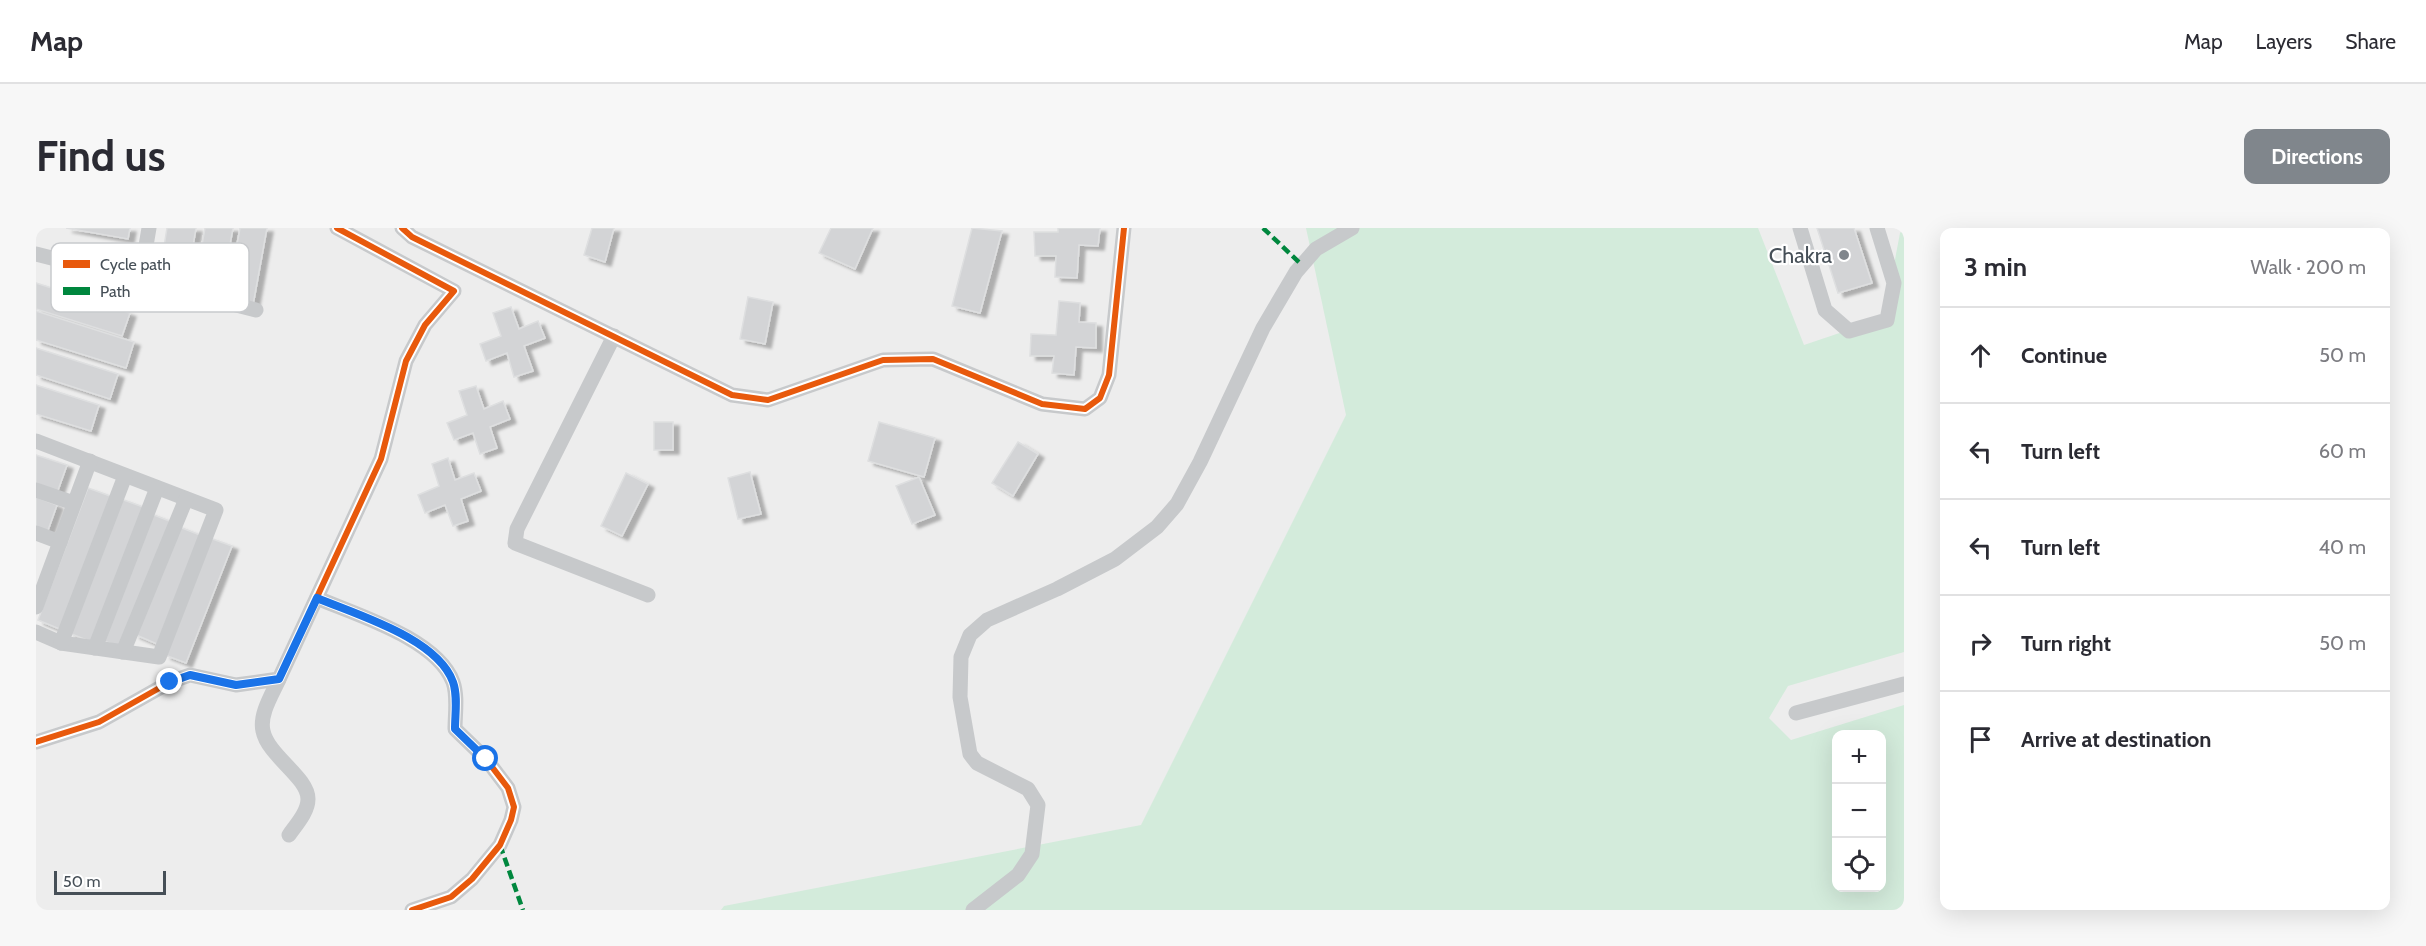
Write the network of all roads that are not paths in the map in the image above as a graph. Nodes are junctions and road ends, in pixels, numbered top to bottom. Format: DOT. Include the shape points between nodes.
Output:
graph roads {
  1 [pos="149,228"];
  2 [pos="336,228"];
  3 [pos="402,228"];
  4 [pos="1124,228"];
  5 [pos="1352,228"];
  6 [pos="1800,228"];
  7 [pos="1877,228"];
  8 [pos="146,243"];
  9 [pos="36,254"];
  10 [pos="51,258"];
  11 [pos="249,308"];
  12 [pos="256,310"];
  13 [pos="614,336"];
  14 [pos="36,441"];
  15 [pos="90,461"];
  16 [pos="125,476"];
  17 [pos="157,488"];
  18 [pos="36,490"];
  19 [pos="186,499"];
  20 [pos="74,503"];
  21 [pos="36,533"];
  22 [pos="60,542"];
  23 [pos="41,576"];
  24 [pos="648,595"];
  25 [pos="317,598"];
  26 [pos="36,607"];
  27 [pos="36,632"];
  28 [pos="61,643"];
  29 [pos="95,648"];
  30 [pos="123,652"];
  31 [pos="279,679"];
  32 [pos="1904,684"];
  33 [pos="1796,712"];
  34 [pos="36,742"];
  35 [pos="289,836"];
  36 [pos="412,910"];
  37 [pos="973,910"];
  1 -- 8 [label="street"];
  2 -- 25 [label="street" via="454,291 425,325 406,361 381,459"];
  3 -- 13 [label="street" via="422,242"];
  4 -- 13 [label="street" via="1109,375 1100,398 1084,409 1042,404 933,359 883,360 768,400 732,395"];
  5 -- 37 [label="street" via="1316,249 1296,272 1263,328 1200,462 1177,504 1157,526 1115,559 987,620 970,635 962,657 960,697 970,754 977,763 1028,789 1038,805 1032,854 1018,875"];
  6 -- 7 [label="street" via="1825,310 1849,331 1887,320 1894,283"];
  9 -- 10 [label="street"];
  11 -- 12 [label="street"];
  13 -- 24 [label="street" via="517,529 515,543"];
  14 -- 15 [label="street"];
  15 -- 16 [label="street"];
  15 -- 20 [label="street"];
  16 -- 17 [label="street"];
  16 -- 28 [label="street"];
  17 -- 19 [label="street"];
  17 -- 29 [label="street"];
  18 -- 20 [label="street"];
  19 -- 30 [label="street"];
  19 -- 30 [label="street" via="216,510 159,657"];
  20 -- 22 [label="street"];
  21 -- 22 [label="street"];
  22 -- 23 [label="street"];
  23 -- 26 [label="street"];
  25 -- 31 [label="street"];
  25 -- 36 [label="street" via="418,644 444,663 454,684 455,729 486,759 508,788 514,807 500,845 472,879 451,897"];
  27 -- 28 [label="street"];
  28 -- 29 [label="street"];
  29 -- 30 [label="street"];
  31 -- 34 [label="street" via="236,685 190,675 99,722"];
  31 -- 35 [label="street" via="262,730 269,745 306,789 308,800"];
  32 -- 33 [label="street"];
}
